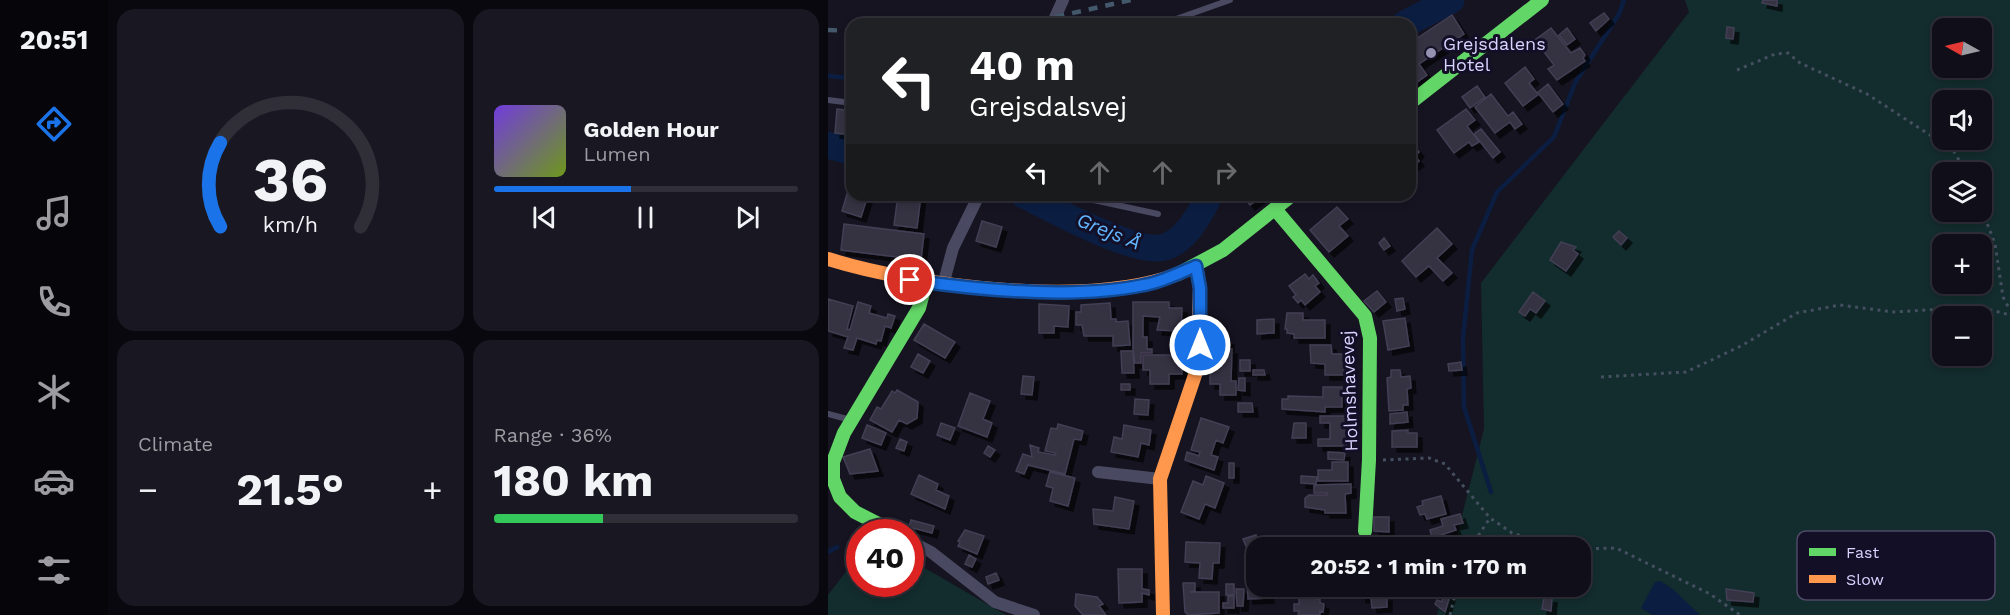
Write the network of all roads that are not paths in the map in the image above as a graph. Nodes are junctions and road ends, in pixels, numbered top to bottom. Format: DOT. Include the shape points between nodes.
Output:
graph roads {
  1 [pos="1063,0"];
  2 [pos="1230,0"];
  3 [pos="1542,0"];
  4 [pos="1055,18"];
  5 [pos="1179,18"];
  6 [pos="1416,98"];
  7 [pos="828,100"];
  8 [pos="846,102"];
  9 [pos="976,201"];
  10 [pos="1098,201"];
  11 [pos="1285,201"];
  12 [pos="1275,209"];
  13 [pos="1158,214"];
  14 [pos="828,259"];
  15 [pos="1196,266"];
  16 [pos="926,282"];
  17 [pos="944,285"];
  18 [pos="828,414"];
  19 [pos="851,420"];
  20 [pos="1098,472"];
  21 [pos="1160,479"];
  22 [pos="869,519"];
  23 [pos="1365,531"];
  24 [pos="924,548"];
  25 [pos="1034,615"];
  26 [pos="1163,615"];
  1 -- 4 [label="street"];
  2 -- 5 [label="lane"];
  3 -- 6 [label="street"];
  7 -- 8 [label="lane"];
  9 -- 17 [label="street" via="954,248"];
  10 -- 13 [label="lane"];
  11 -- 12 [label="street"];
  12 -- 15 [label="street" via="1221,253"];
  12 -- 23 [label="street, Holmshavevej" via="1365,316 1370,338"];
  14 -- 16 [label="street" via="893,278"];
  15 -- 17 [label="street" via="1147,285 1108,291"];
  15 -- 21 [label="street" via="1200,288 1197,369"];
  16 -- 17 [label="street"];
  16 -- 19 [label="street" via="919,308"];
  18 -- 19 [label="lane"];
  19 -- 22 [label="street" via="833,462 832,479 840,497"];
  20 -- 21 [label="street"];
  21 -- 26 [label="street"];
  24 -- 25 [label="street" via="996,602"];
}
